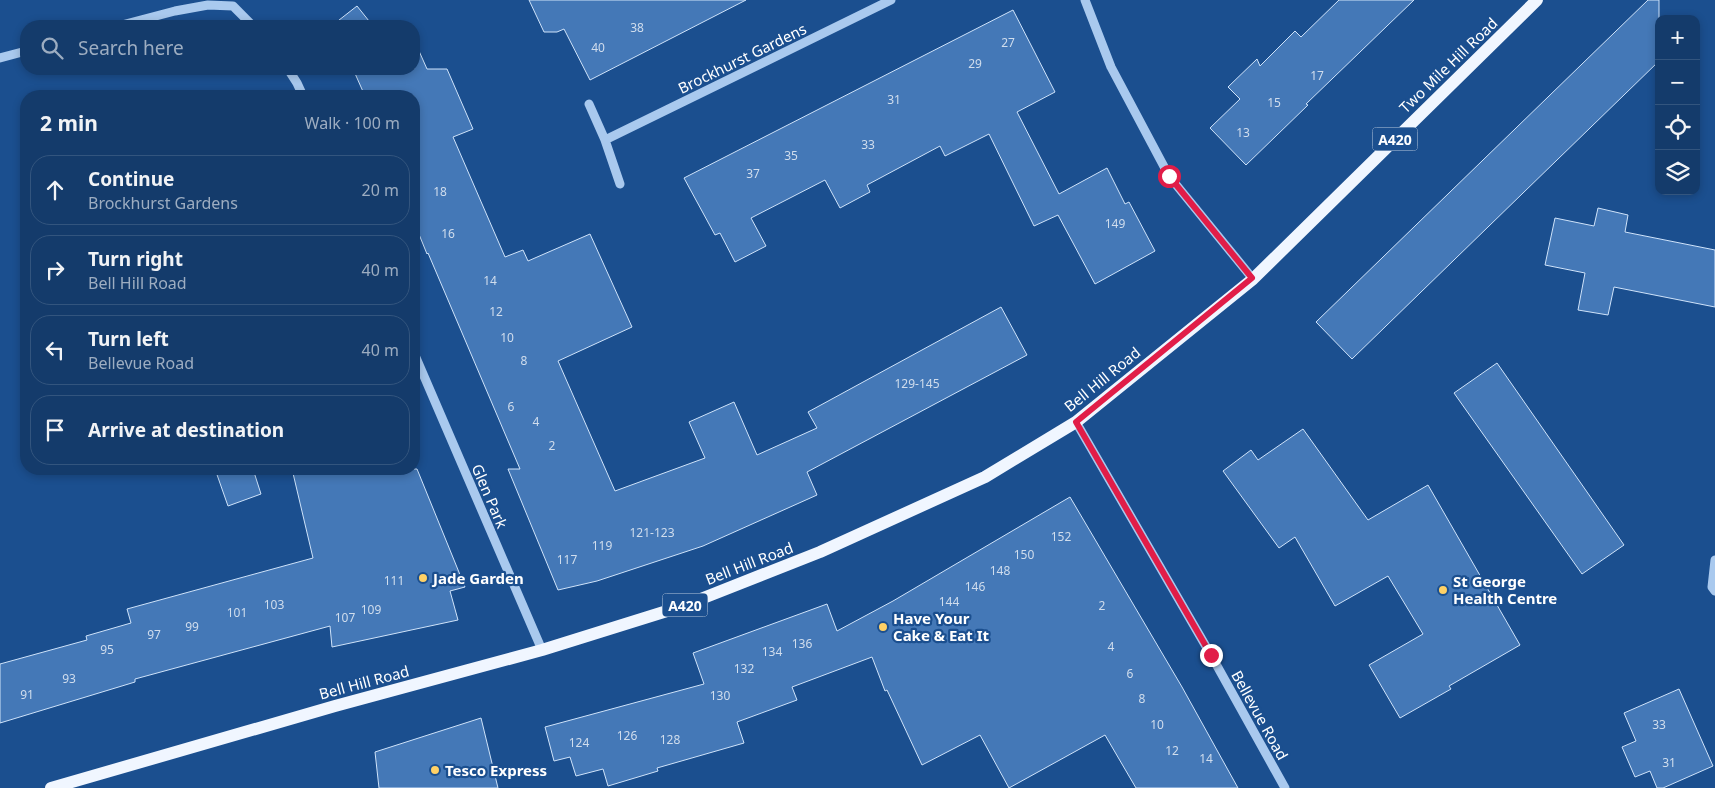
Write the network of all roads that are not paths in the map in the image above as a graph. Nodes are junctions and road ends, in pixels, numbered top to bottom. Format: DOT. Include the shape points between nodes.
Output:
graph roads {
  1 [pos="891,0"];
  2 [pos="1085,0"];
  3 [pos="1537,0"];
  4 [pos="234,3"];
  5 [pos="141,20"];
  6 [pos="248,20"];
  7 [pos="20,53"];
  8 [pos="0,58"];
  9 [pos="292,75"];
  10 [pos="300,90"];
  11 [pos="589,104"];
  12 [pos="605,140"];
  13 [pos="620,184"];
  14 [pos="1252,278"];
  15 [pos="420,368"];
  16 [pos="1076,422"];
  17 [pos="1715,560"];
  18 [pos="1715,591"];
  19 [pos="542,650"];
  20 [pos="51,788"];
  21 [pos="1285,788"];
  1 -- 12 [label="street, Brockhurst Gardens"];
  2 -- 14 [label="street" via="1111,67 1169,176"];
  3 -- 14 [label="main road, Two Mile Hill Road / A420"];
  4 -- 5 [label="street" via="175,11"];
  4 -- 6 [label="street"];
  7 -- 8 [label="street"];
  9 -- 10 [label="street"];
  11 -- 12 [label="street"];
  12 -- 13 [label="street"];
  14 -- 16 [label="main road, Bell Hill Road / A420"];
  15 -- 19 [label="street, Glen Park"];
  16 -- 19 [label="main road, Bell Hill Road / A420" via="985,477 820,552 683,606"];
  16 -- 21 [label="street, Bellevue Road"];
  17 -- 18 [label="street" via="1712,587"];
  19 -- 20 [label="main road, Bell Hill Road / A420"];
}
